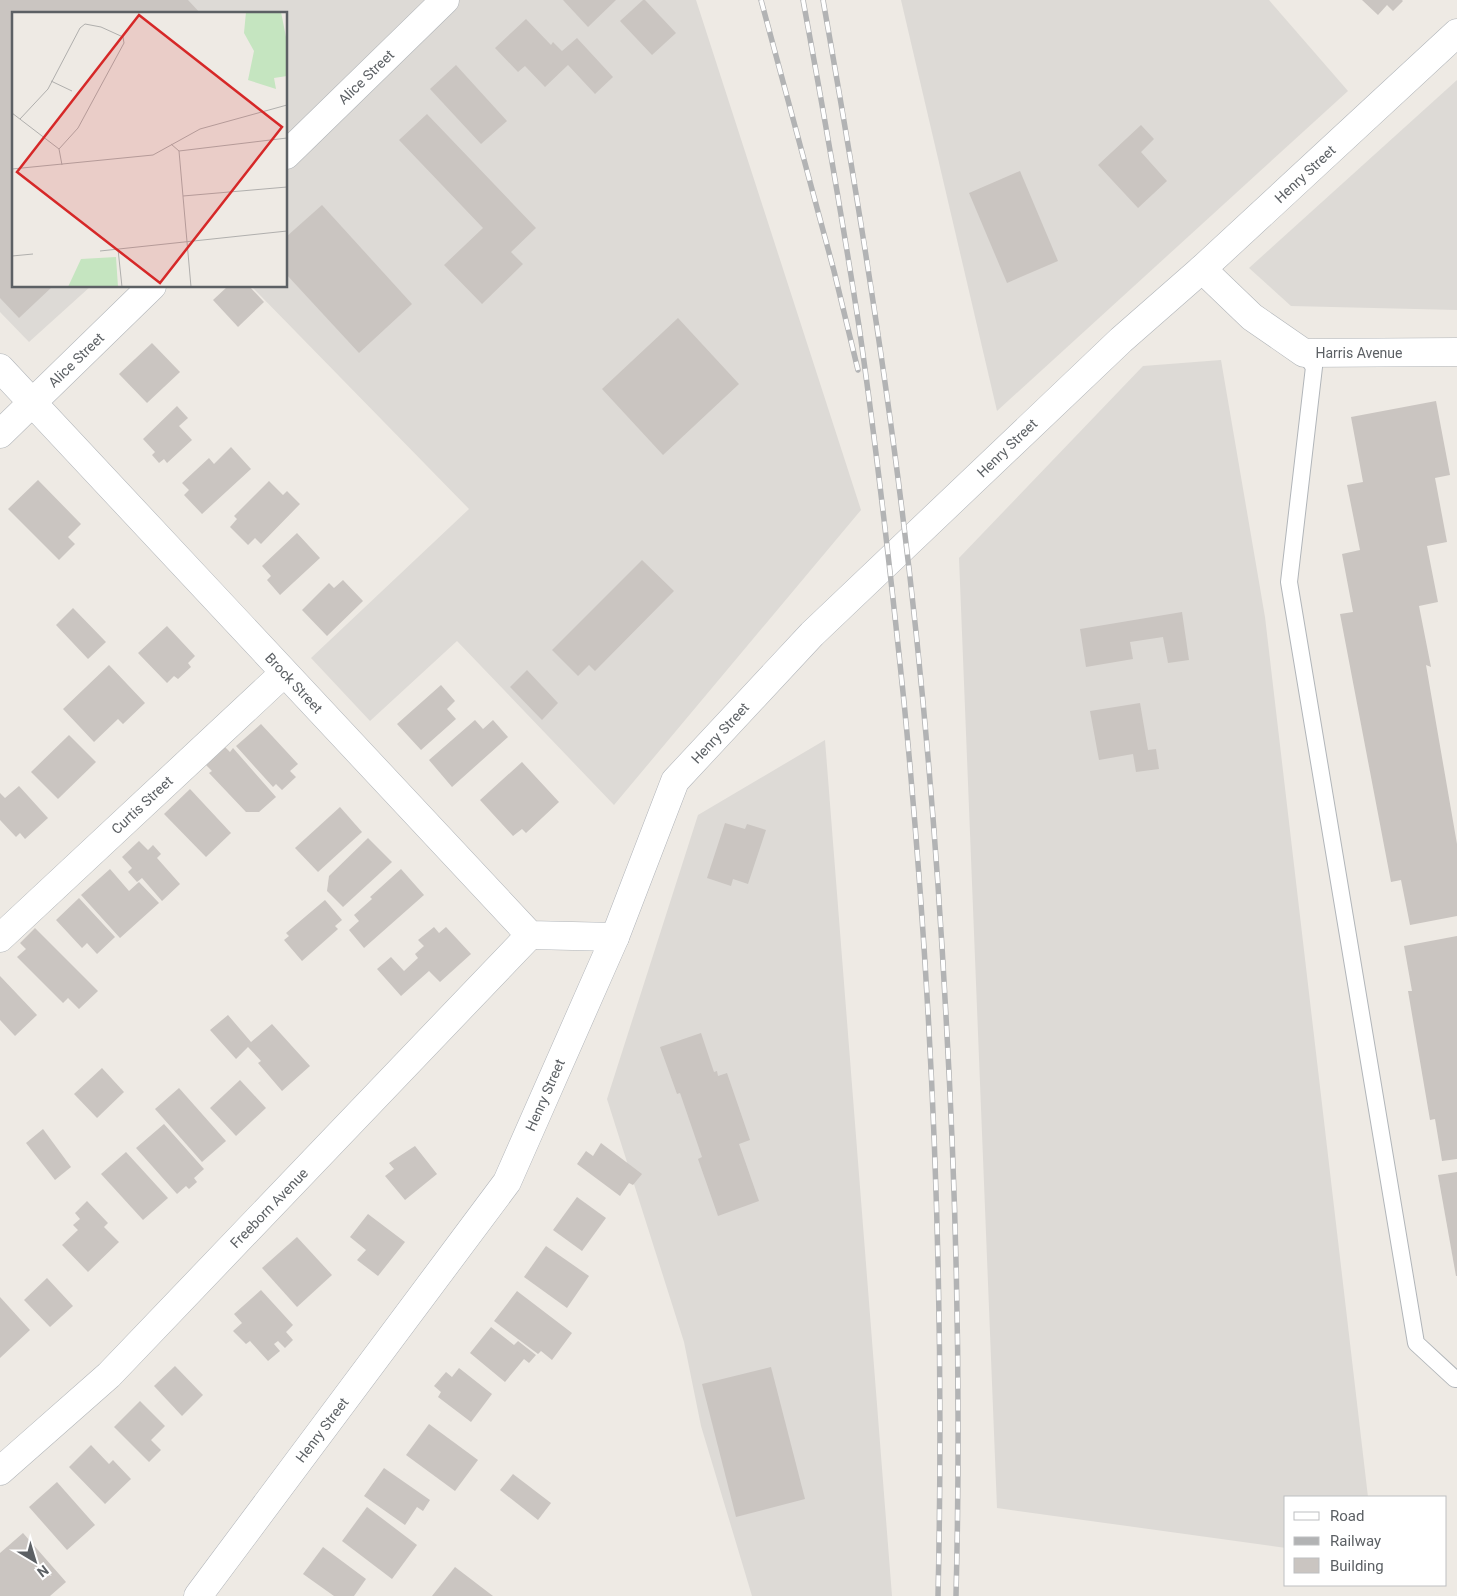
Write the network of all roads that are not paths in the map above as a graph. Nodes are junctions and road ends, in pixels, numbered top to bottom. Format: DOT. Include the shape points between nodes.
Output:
graph roads {
  1 [pos="432,4"];
  2 [pos="1457,33"];
  3 [pos="288,153"];
  4 [pos="1202,269"];
  5 [pos="150,288"];
  6 [pos="1457,352"];
  7 [pos="1304,353"];
  8 [pos="0,368"];
  9 [pos="32,403"];
  10 [pos="0,434"];
  11 [pos="284,673"];
  12 [pos="530,936"];
  13 [pos="615,937"];
  14 [pos="0,938"];
  15 [pos="1457,1379"];
  16 [pos="0,1471"];
  17 [pos="198,1596"];
  1 -- 3 [label="street, Alice Street"];
  2 -- 4 [label="street, Henry Street"];
  4 -- 7 [label="street, Harris Avenue" via="1252,317"];
  4 -- 13 [label="street, Henry Street" via="1121,340 812,634 676,781"];
  5 -- 9 [label="street, Alice Street"];
  6 -- 7 [label="street, Harris Avenue"];
  7 -- 15 [label="lane" via="1314,367 1289,582 1416,1342"];
  8 -- 9 [label="street, Brock Street"];
  9 -- 10 [label="street, Alice Street"];
  9 -- 11 [label="street, Brock Street"];
  11 -- 12 [label="street, Brock Street"];
  11 -- 14 [label="street, Curtis Street"];
  12 -- 13 [label="street"];
  12 -- 16 [label="street, Freeborn Avenue" via="109,1375"];
  13 -- 17 [label="street, Henry Street" via="507,1182"];
}
